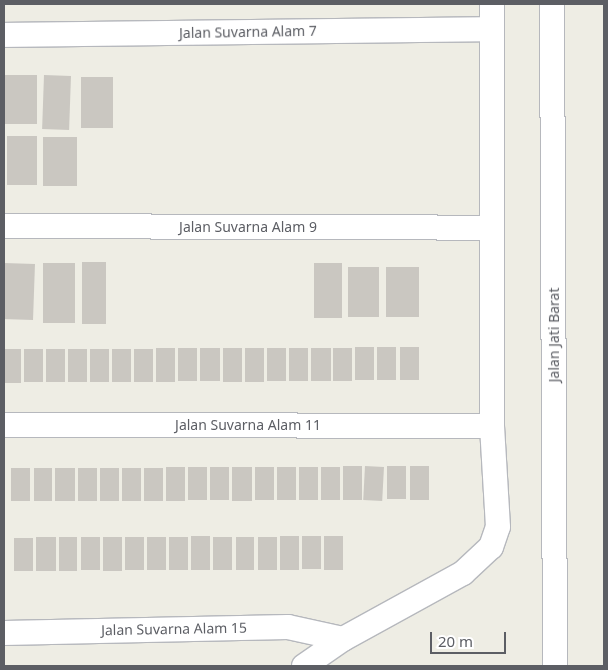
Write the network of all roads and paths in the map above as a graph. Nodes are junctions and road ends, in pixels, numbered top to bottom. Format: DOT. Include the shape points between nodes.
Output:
graph roads {
  1 [pos="492,4"];
  2 [pos="552,4"];
  3 [pos="492,29"];
  4 [pos="4,35"];
  5 [pos="4,226"];
  6 [pos="492,228"];
  7 [pos="4,425"];
  8 [pos="492,426"];
  9 [pos="4,633"];
  10 [pos="343,639"];
  11 [pos="304,666"];
  12 [pos="555,666"];
  1 -- 3 [label="street"];
  2 -- 12 [label="street, Jalan Jati Barat"];
  3 -- 4 [label="street, Jalan Suvarna Alam 7"];
  3 -- 6 [label="street"];
  5 -- 6 [label="street, Jalan Suvarna Alam 9"];
  6 -- 8 [label="street"];
  7 -- 8 [label="street, Jalan Suvarna Alam 11"];
  8 -- 10 [label="street" via="498,527 491,547 463,573"];
  9 -- 10 [label="street, Jalan Suvarna Alam 15" via="288,627"];
  10 -- 11 [label="street"];
}
